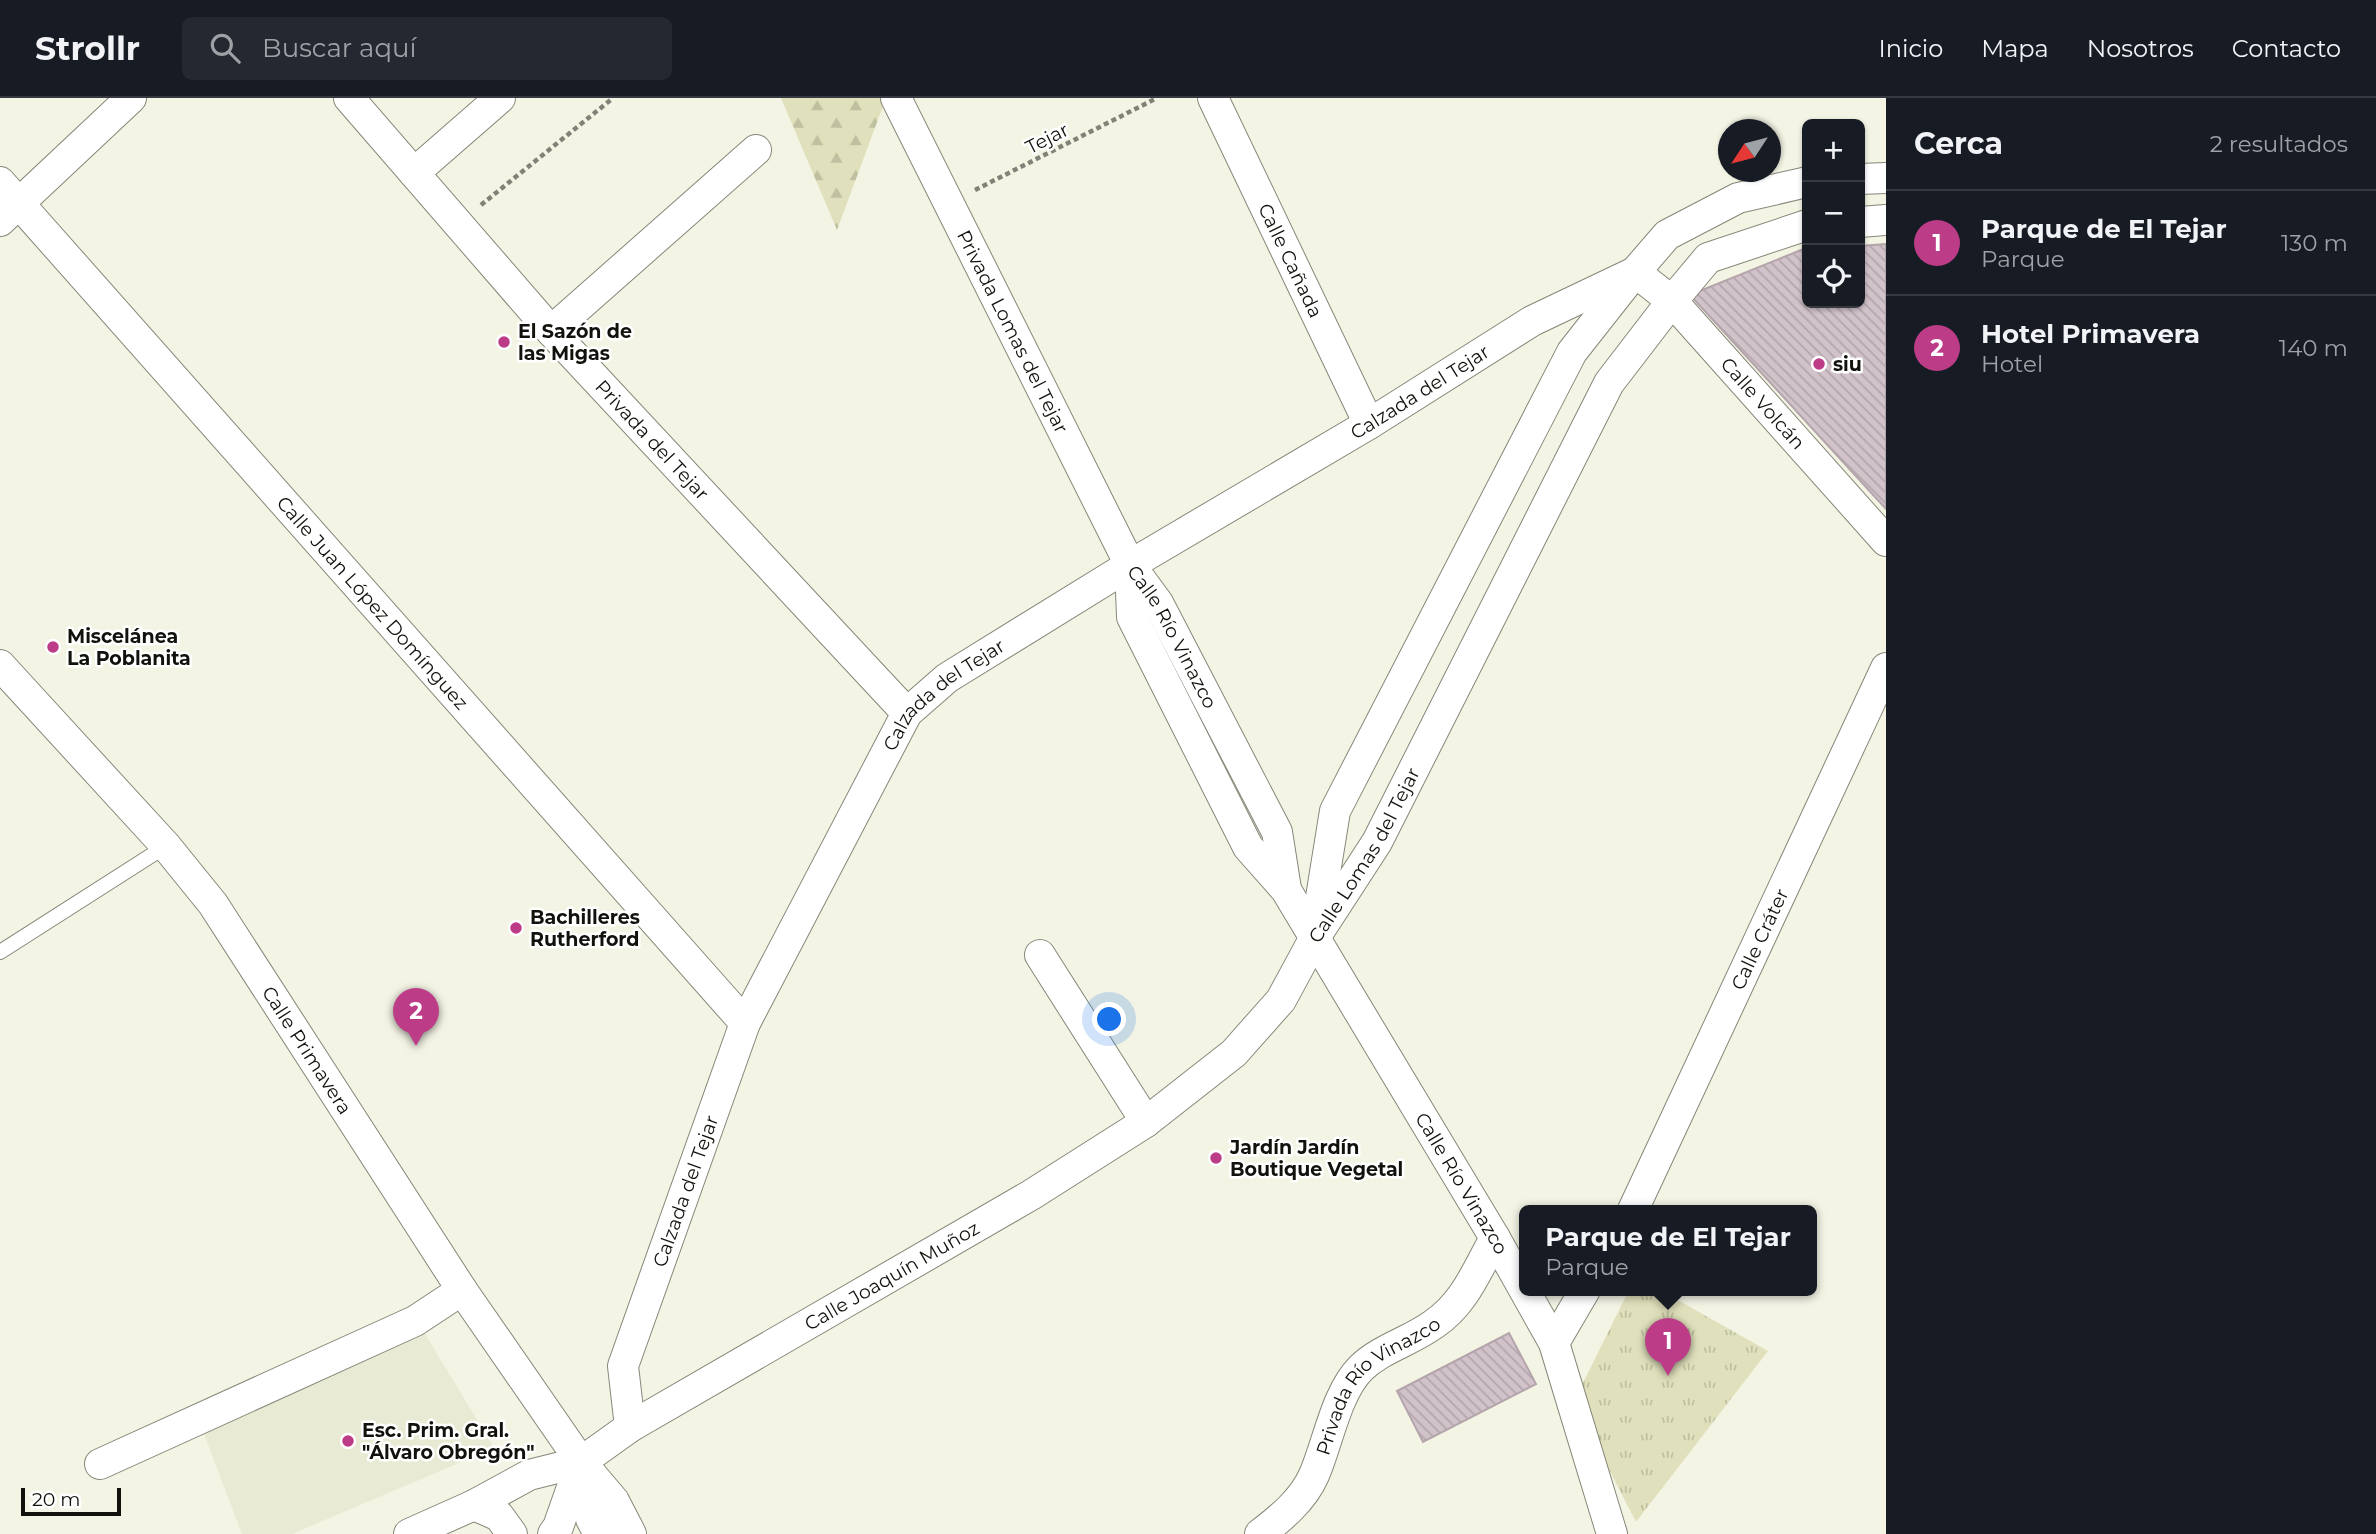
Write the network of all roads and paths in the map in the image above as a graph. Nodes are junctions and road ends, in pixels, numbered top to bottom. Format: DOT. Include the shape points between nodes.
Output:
graph roads {
  1 [pos="131,98"];
  2 [pos="349,98"];
  3 [pos="500,98"];
  4 [pos="612,98"];
  5 [pos="896,98"];
  6 [pos="1157,98"];
  7 [pos="1213,98"];
  8 [pos="756,150"];
  9 [pos="414,173"];
  10 [pos="1886,178"];
  11 [pos="1865,179"];
  12 [pos="1802,183"];
  13 [pos="6,202"];
  14 [pos="949,203"];
  15 [pos="1886,220"];
  16 [pos="1865,222"];
  17 [pos="458,223"];
  18 [pos="1802,227"];
  19 [pos="1635,272"];
  20 [pos="1672,301"];
  21 [pos="551,331"];
  22 [pos="1369,424"];
  23 [pos="1886,541"];
  24 [pos="1130,565"];
  25 [pos="0,665"];
  26 [pos="1886,668"];
  27 [pos="907,713"];
  28 [pos="166,846"];
  29 [pos="1314,939"];
  30 [pos="0,952"];
  31 [pos="1040,955"];
  32 [pos="745,1023"];
  33 [pos="1146,1122"];
  34 [pos="1635,1205"];
  35 [pos="1495,1238"];
  36 [pos="1519,1281"];
  37 [pos="462,1290"];
  38 [pos="1528,1296"];
  39 [pos="1581,1296"];
  40 [pos="1554,1343"];
  41 [pos="630,1427"];
  42 [pos="580,1462"];
  43 [pos="100,1464"];
  44 [pos="474,1505"];
  45 [pos="409,1534"];
  46 [pos="512,1534"];
  47 [pos="553,1534"];
  48 [pos="598,1534"];
  49 [pos="631,1534"];
  50 [pos="1260,1534"];
  51 [pos="1612,1534"];
  1 -- 13 [label="street"];
  2 -- 9 [label="street, Privada del Tejar"];
  3 -- 9 [label="street"];
  4 -- 17 [label="path"];
  5 -- 14 [label="street, Privada Lomas del Tejar"];
  6 -- 14 [label="path, Tejar"];
  7 -- 22 [label="street, Calle Cañada"];
  8 -- 21 [label="street"];
  9 -- 17 [label="street, Privada del Tejar"];
  10 -- 11 [label="street"];
  12 -- 19 [label="street, Calle Lomas del Tejar" via="1738,198 1667,235"];
  13 -- 32 [label="street, Calle Juan López Domínguez"];
  14 -- 24 [label="street, Privada Lomas del Tejar"];
  15 -- 16 [label="street"];
  17 -- 21 [label="street, Privada del Tejar"];
  18 -- 20 [label="street, Calle Lomas del Tejar" via="1708,258"];
  19 -- 20 [label="street, Calle Volcán"];
  19 -- 22 [label="street, Calzada del Tejar" via="1532,321"];
  19 -- 29 [label="street, Calle Lomas del Tejar" via="1572,352 1335,811"];
  20 -- 23 [label="street, Calle Volcán"];
  20 -- 29 [label="street, Calle Lomas del Tejar" via="1609,383 1377,842"];
  21 -- 27 [label="street, Privada del Tejar"];
  22 -- 24 [label="street, Calzada del Tejar"];
  24 -- 27 [label="street, Calzada del Tejar" via="947,678"];
  24 -- 29 [label="street, Calle Río Vinazco" via="1158,603 1277,832 1286,890"];
  25 -- 28 [label="street, Calle Primavera"];
  26 -- 34 [label="street, Calle Cráter"];
  27 -- 32 [label="street, Calzada del Tejar"];
  28 -- 30 [label="lane"];
  28 -- 37 [label="street, Calle Primavera" via="212,904"];
  29 -- 33 [label="street, Calle Joaquín Muñoz" via="1281,1000 1234,1054"];
  29 -- 35 [label="street, Calle Río Vinazco"];
  31 -- 33 [label="street"];
  32 -- 41 [label="street, Calzada del Tejar" via="623,1366"];
  33 -- 41 [label="street, Calle Joaquín Muñoz" via="1031,1195"];
  35 -- 36 [label="street, Calle Río Vinazco"];
  35 -- 50 [label="street, Privada Río Vinazco" via="1459,1303 1434,1325 1361,1368 1346,1389 1313,1478 1288,1513"];
  37 -- 42 [label="street, Calle Primavera"];
  37 -- 43 [label="street" via="415,1321"];
  38 -- 40 [label="street, Calle Río Vinazco"];
  39 -- 40 [label="street"];
  40 -- 51 [label="street, Calle Río Vinazco"];
  41 -- 42 [label="street, Calle Joaquín Muñoz"];
  42 -- 44 [label="street, Calle Joaquín Muñoz" via="529,1475"];
  42 -- 47 [label="street"];
  42 -- 48 [label="street, Calle Primavera"];
  42 -- 49 [label="street, Calle Primavera" via="614,1501"];
  44 -- 45 [label="street, Calle Joaquín Muñoz"];
  44 -- 46 [label="street" via="499,1516"];
}
